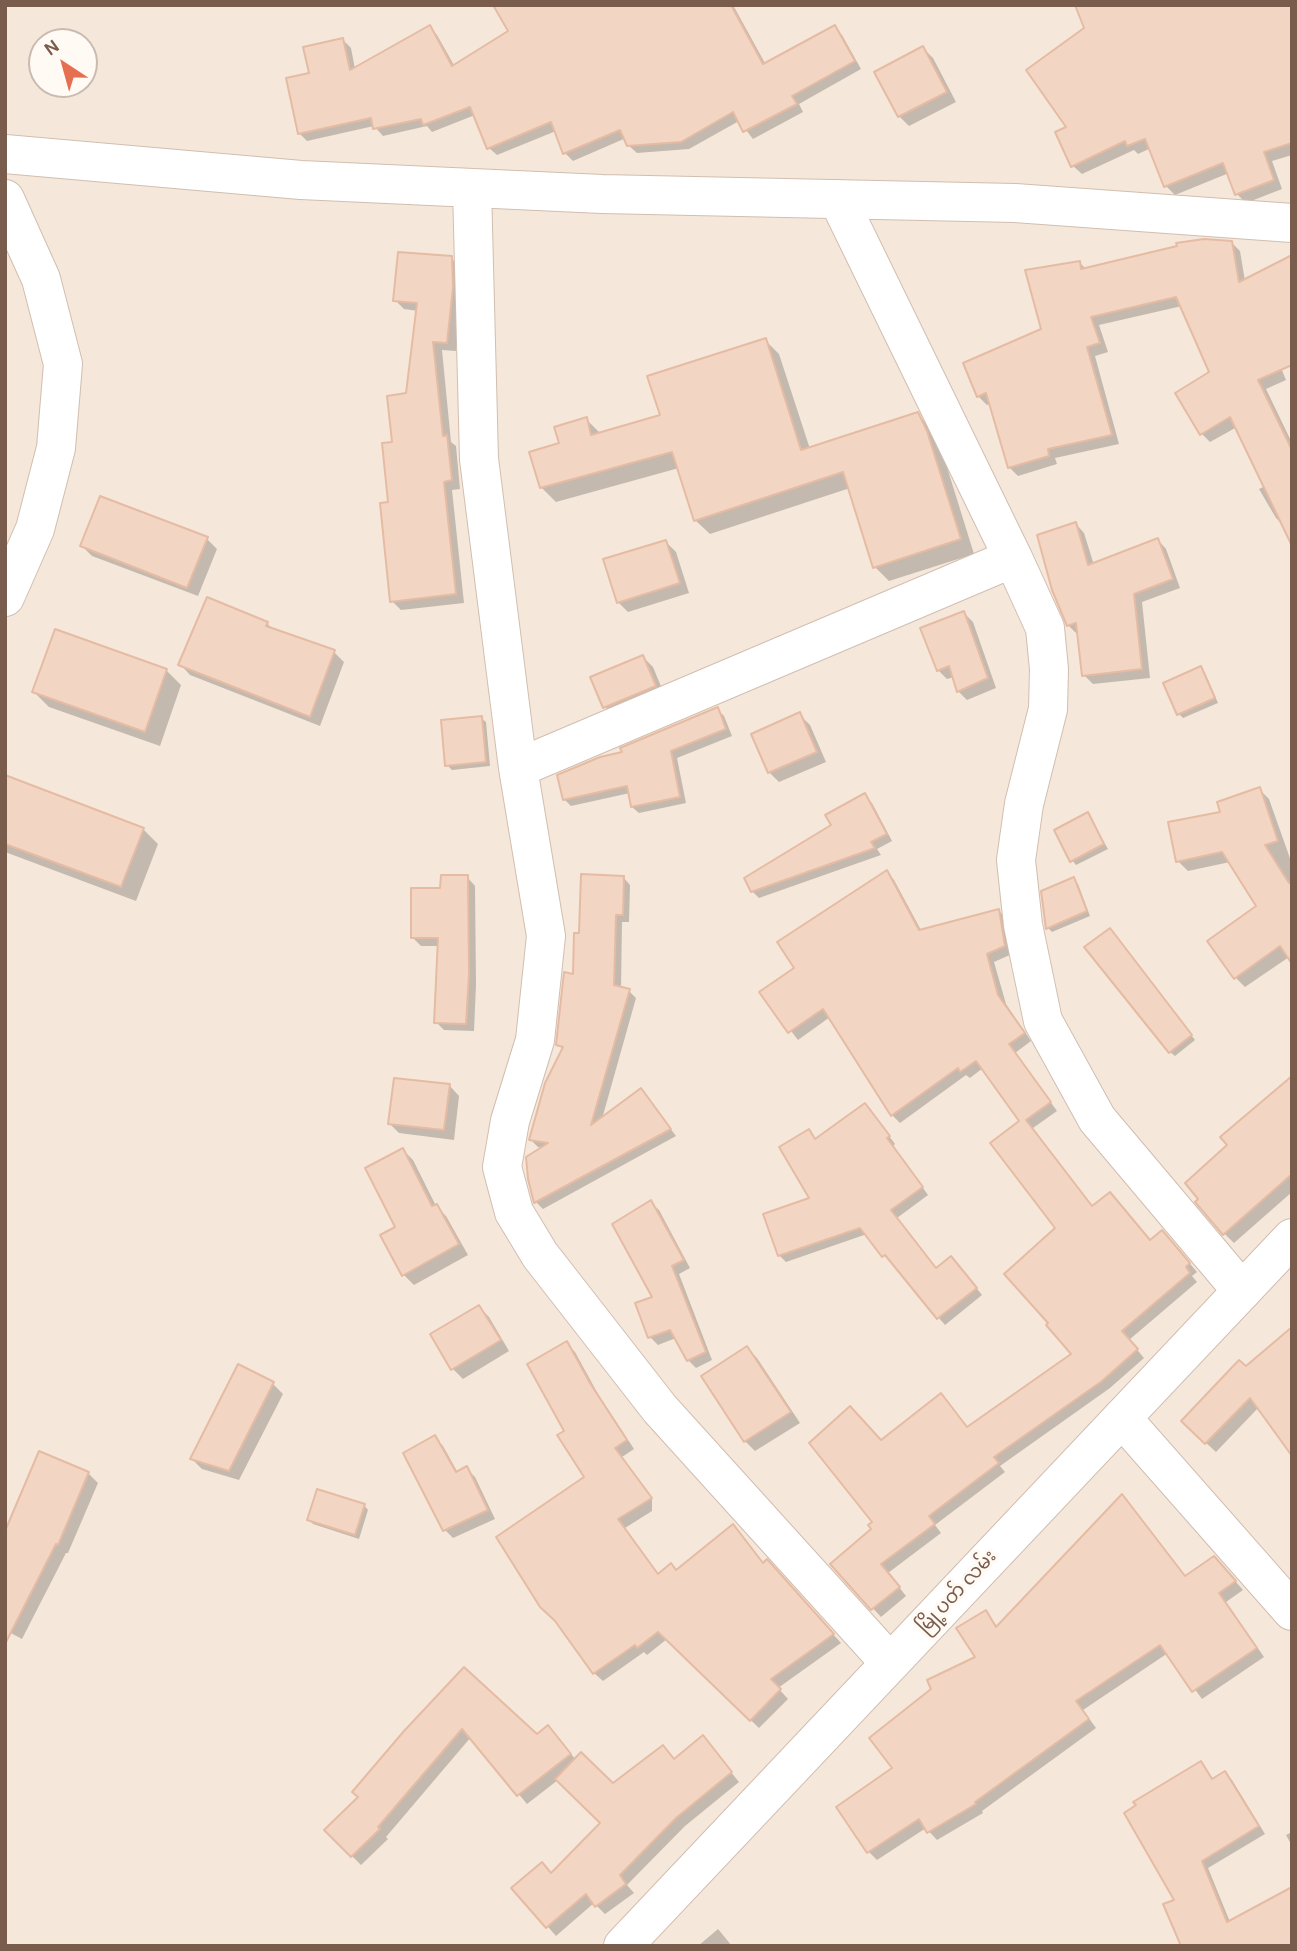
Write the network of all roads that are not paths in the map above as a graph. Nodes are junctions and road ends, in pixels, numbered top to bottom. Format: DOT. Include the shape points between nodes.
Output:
graph roads {
  1 [pos="5,154"];
  2 [pos="472,188"];
  3 [pos="5,199"];
  4 [pos="838,199"];
  5 [pos="1292,223"];
  6 [pos="1013,558"];
  7 [pos="5,597"];
  8 [pos="518,768"];
  9 [pos="1292,1238"];
  10 [pos="1242,1291"];
  11 [pos="1122,1418"];
  12 [pos="1292,1611"];
  13 [pos="890,1663"];
  14 [pos="623,1946"];
  1 -- 2 [label="street" via="301,180"];
  2 -- 4 [label="street"];
  2 -- 8 [label="street" via="479,459"];
  3 -- 7 [label="street" via="41,279 63,364 56,447 35,529"];
  4 -- 5 [label="street" via="1015,203"];
  4 -- 6 [label="street"];
  6 -- 8 [label="street"];
  6 -- 10 [label="street" via="1045,628 1049,669 1048,709 1024,804 1016,860 1023,925 1042,1020 1097,1119"];
  8 -- 13 [label="street" via="546,936 535,1040 510,1121 502,1167 514,1212 540,1255 660,1409"];
  9 -- 10 [label="street, မြို့ပတ် လမ်း"];
  10 -- 11 [label="street, မြို့ပတ် လမ်း"];
  11 -- 12 [label="street"];
  11 -- 13 [label="street, မြို့ပတ် လမ်း"];
  13 -- 14 [label="street, မြို့ပတ် လမ်း"];
}
